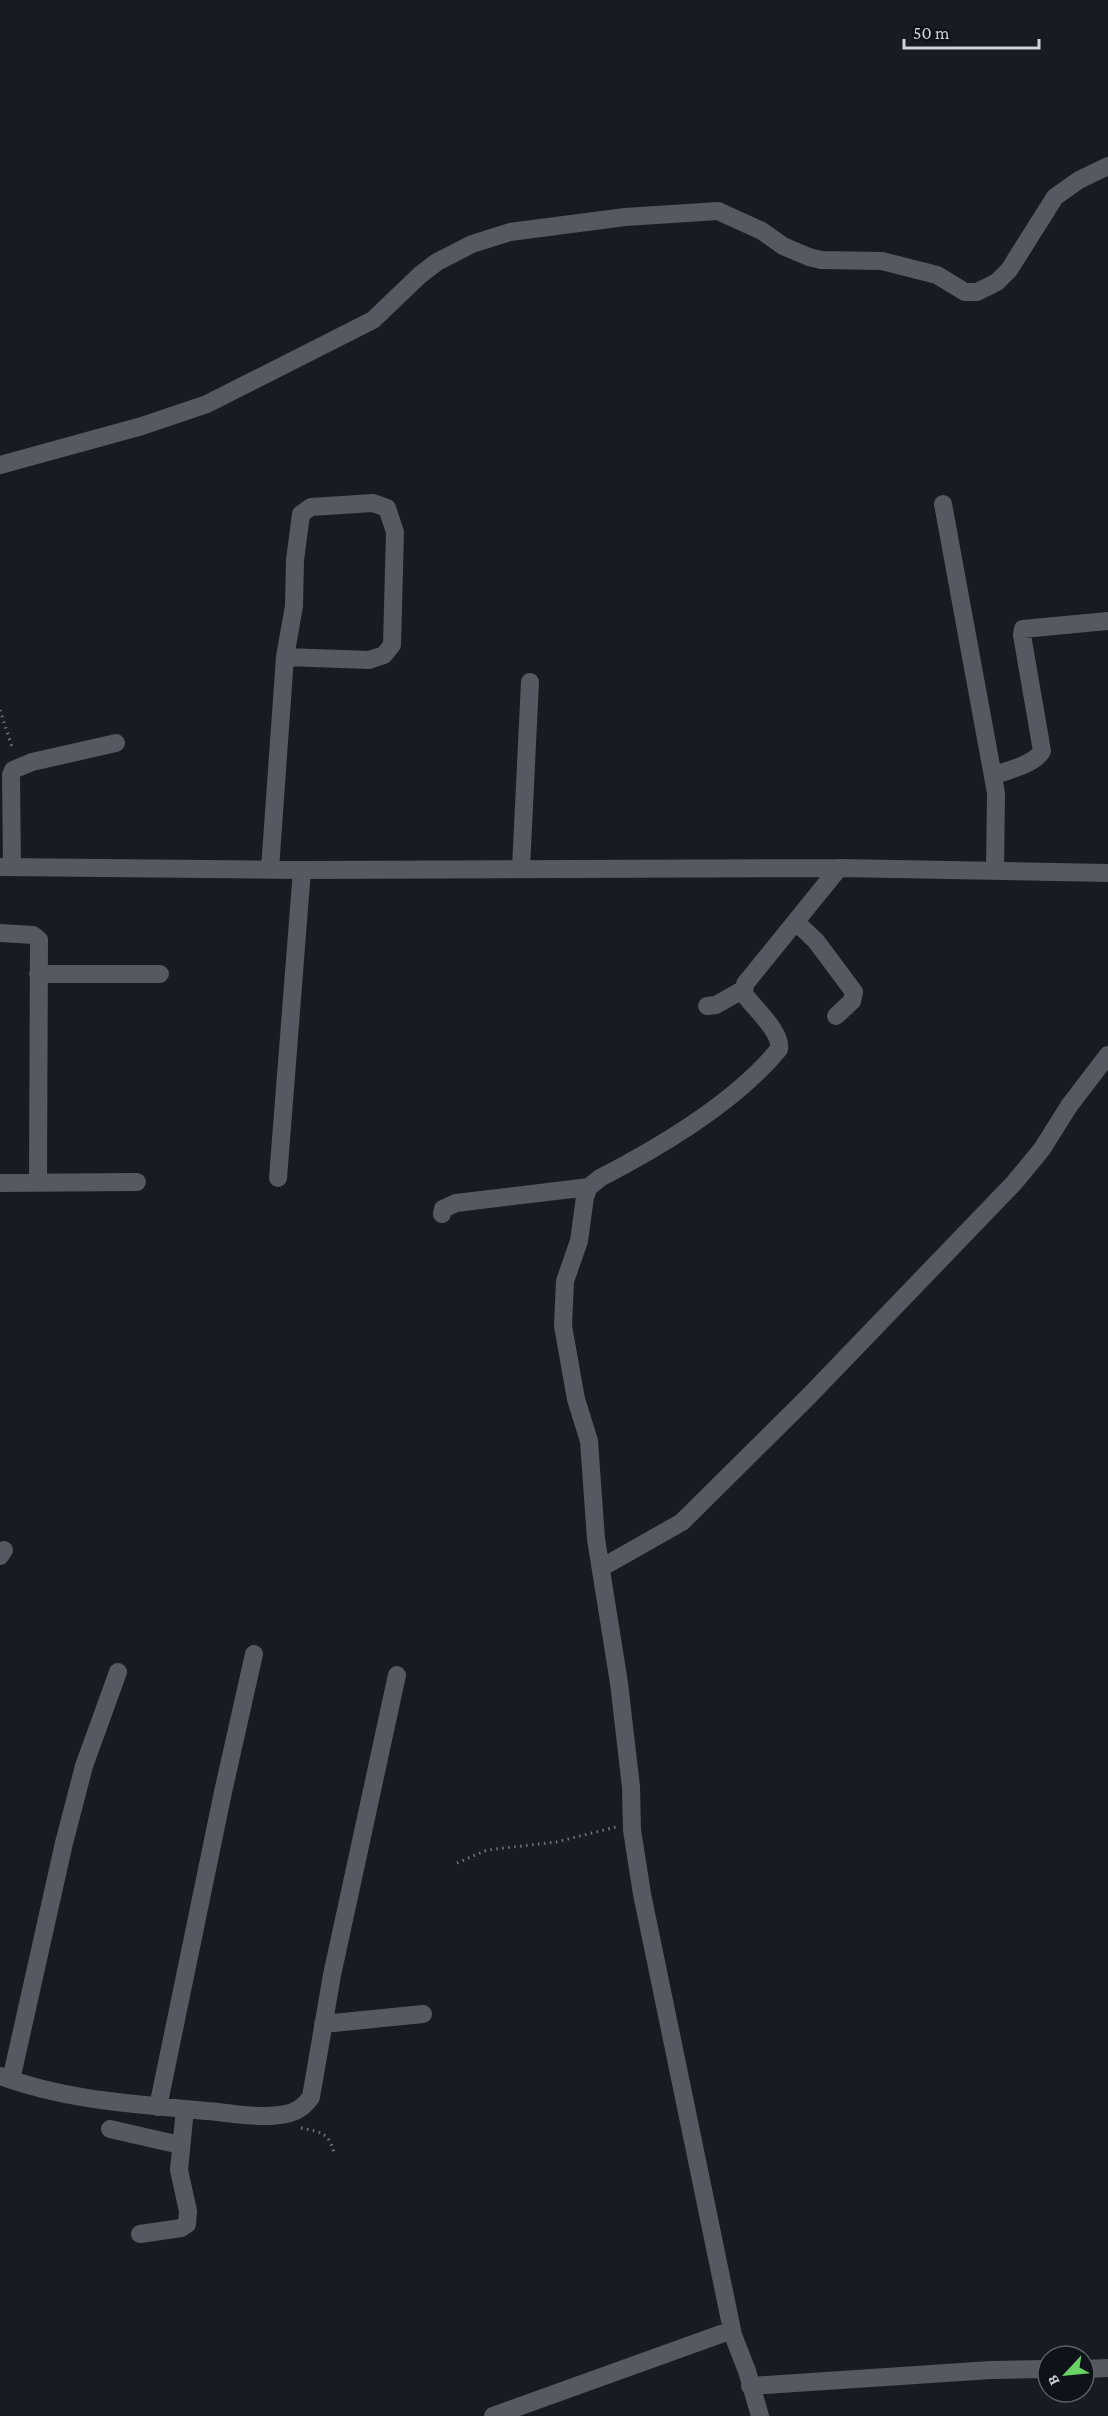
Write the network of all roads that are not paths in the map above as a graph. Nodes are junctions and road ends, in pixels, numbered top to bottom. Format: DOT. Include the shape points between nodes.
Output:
graph roads {
  1 [pos="1108,166"];
  2 [pos="0,465"];
  3 [pos="943,504"];
  4 [pos="1108,621"];
  5 [pos="285,657"];
  6 [pos="530,682"];
  7 [pos="116,743"];
  8 [pos="993,776"];
  9 [pos="6,867"];
  10 [pos="270,868"];
  11 [pos="521,868"];
  12 [pos="839,868"];
  13 [pos="302,870"];
  14 [pos="995,871"];
  15 [pos="1108,873"];
  16 [pos="796,922"];
  17 [pos="0,933"];
  18 [pos="38,974"];
  19 [pos="160,974"];
  20 [pos="744,989"];
  21 [pos="707,1006"];
  22 [pos="836,1016"];
  23 [pos="1108,1055"];
  24 [pos="278,1178"];
  25 [pos="137,1182"];
  26 [pos="38,1183"];
  27 [pos="0,1184"];
  28 [pos="589,1187"];
  29 [pos="442,1214"];
  30 [pos="601,1568"];
  31 [pos="254,1654"];
  32 [pos="118,1672"];
  33 [pos="397,1675"];
  34 [pos="423,2014"];
  35 [pos="323,2024"];
  36 [pos="6,2078"];
  37 [pos="158,2107"];
  38 [pos="185,2109"];
  39 [pos="110,2129"];
  40 [pos="180,2145"];
  41 [pos="140,2234"];
  42 [pos="732,2330"];
  43 [pos="1036,2369"];
  44 [pos="750,2386"];
  45 [pos="493,2416"];
  46 [pos="760,2416"];
  1 -- 2 [label="street" via="1055,197 1009,270 997,282 977,292 966,292 924,271 882,261 809,257 718,211 510,232 472,244 437,262 373,320 207,404"];
  3 -- 8 [label="street"];
  4 -- 8 [label="street" via="1023,630 1042,751 1032,760"];
  5 -- 5 [label="street" via="294,606 301,514 311,507 383,505 391,515 395,532 392,645 384,655 369,660"];
  5 -- 10 [label="street"];
  6 -- 11 [label="street"];
  7 -- 9 [label="street" via="17,766 11,774"];
  8 -- 14 [label="street"];
  9 -- 10 [label="street"];
  10 -- 13 [label="street"];
  11 -- 12 [label="street"];
  11 -- 13 [label="street"];
  12 -- 14 [label="street"];
  12 -- 16 [label="street"];
  13 -- 24 [label="street"];
  14 -- 15 [label="street"];
  16 -- 20 [label="street"];
  16 -- 22 [label="street" via="816,941 854,992 852,1001"];
  17 -- 18 [label="street" via="37,936"];
  18 -- 19 [label="street"];
  18 -- 26 [label="street"];
  20 -- 21 [label="street"];
  20 -- 28 [label="street" via="779,1039 779,1049 694,1123"];
  23 -- 30 [label="street" via="1014,1183 809,1396 682,1522"];
  25 -- 26 [label="street"];
  26 -- 27 [label="street"];
  28 -- 29 [label="street" via="456,1203 443,1209"];
  28 -- 30 [label="street" via="579,1240 565,1281 563,1326 576,1399 589,1441"];
  30 -- 42 [label="street" via="619,1683 642,1894"];
  31 -- 37 [label="street"];
  32 -- 36 [label="street" via="84,1766"];
  33 -- 35 [label="street"];
  34 -- 35 [label="street"];
  35 -- 38 [label="street" via="311,2097 304,2106 282,2114 252,2115"];
  36 -- 37 [label="street" via="49,2092"];
  37 -- 38 [label="street"];
  38 -- 40 [label="street"];
  39 -- 40 [label="street"];
  40 -- 41 [label="street" via="187,2224"];
  42 -- 44 [label="street"];
  42 -- 45 [label="street"];
  43 -- 44 [label="street"];
  44 -- 46 [label="street"];
}
